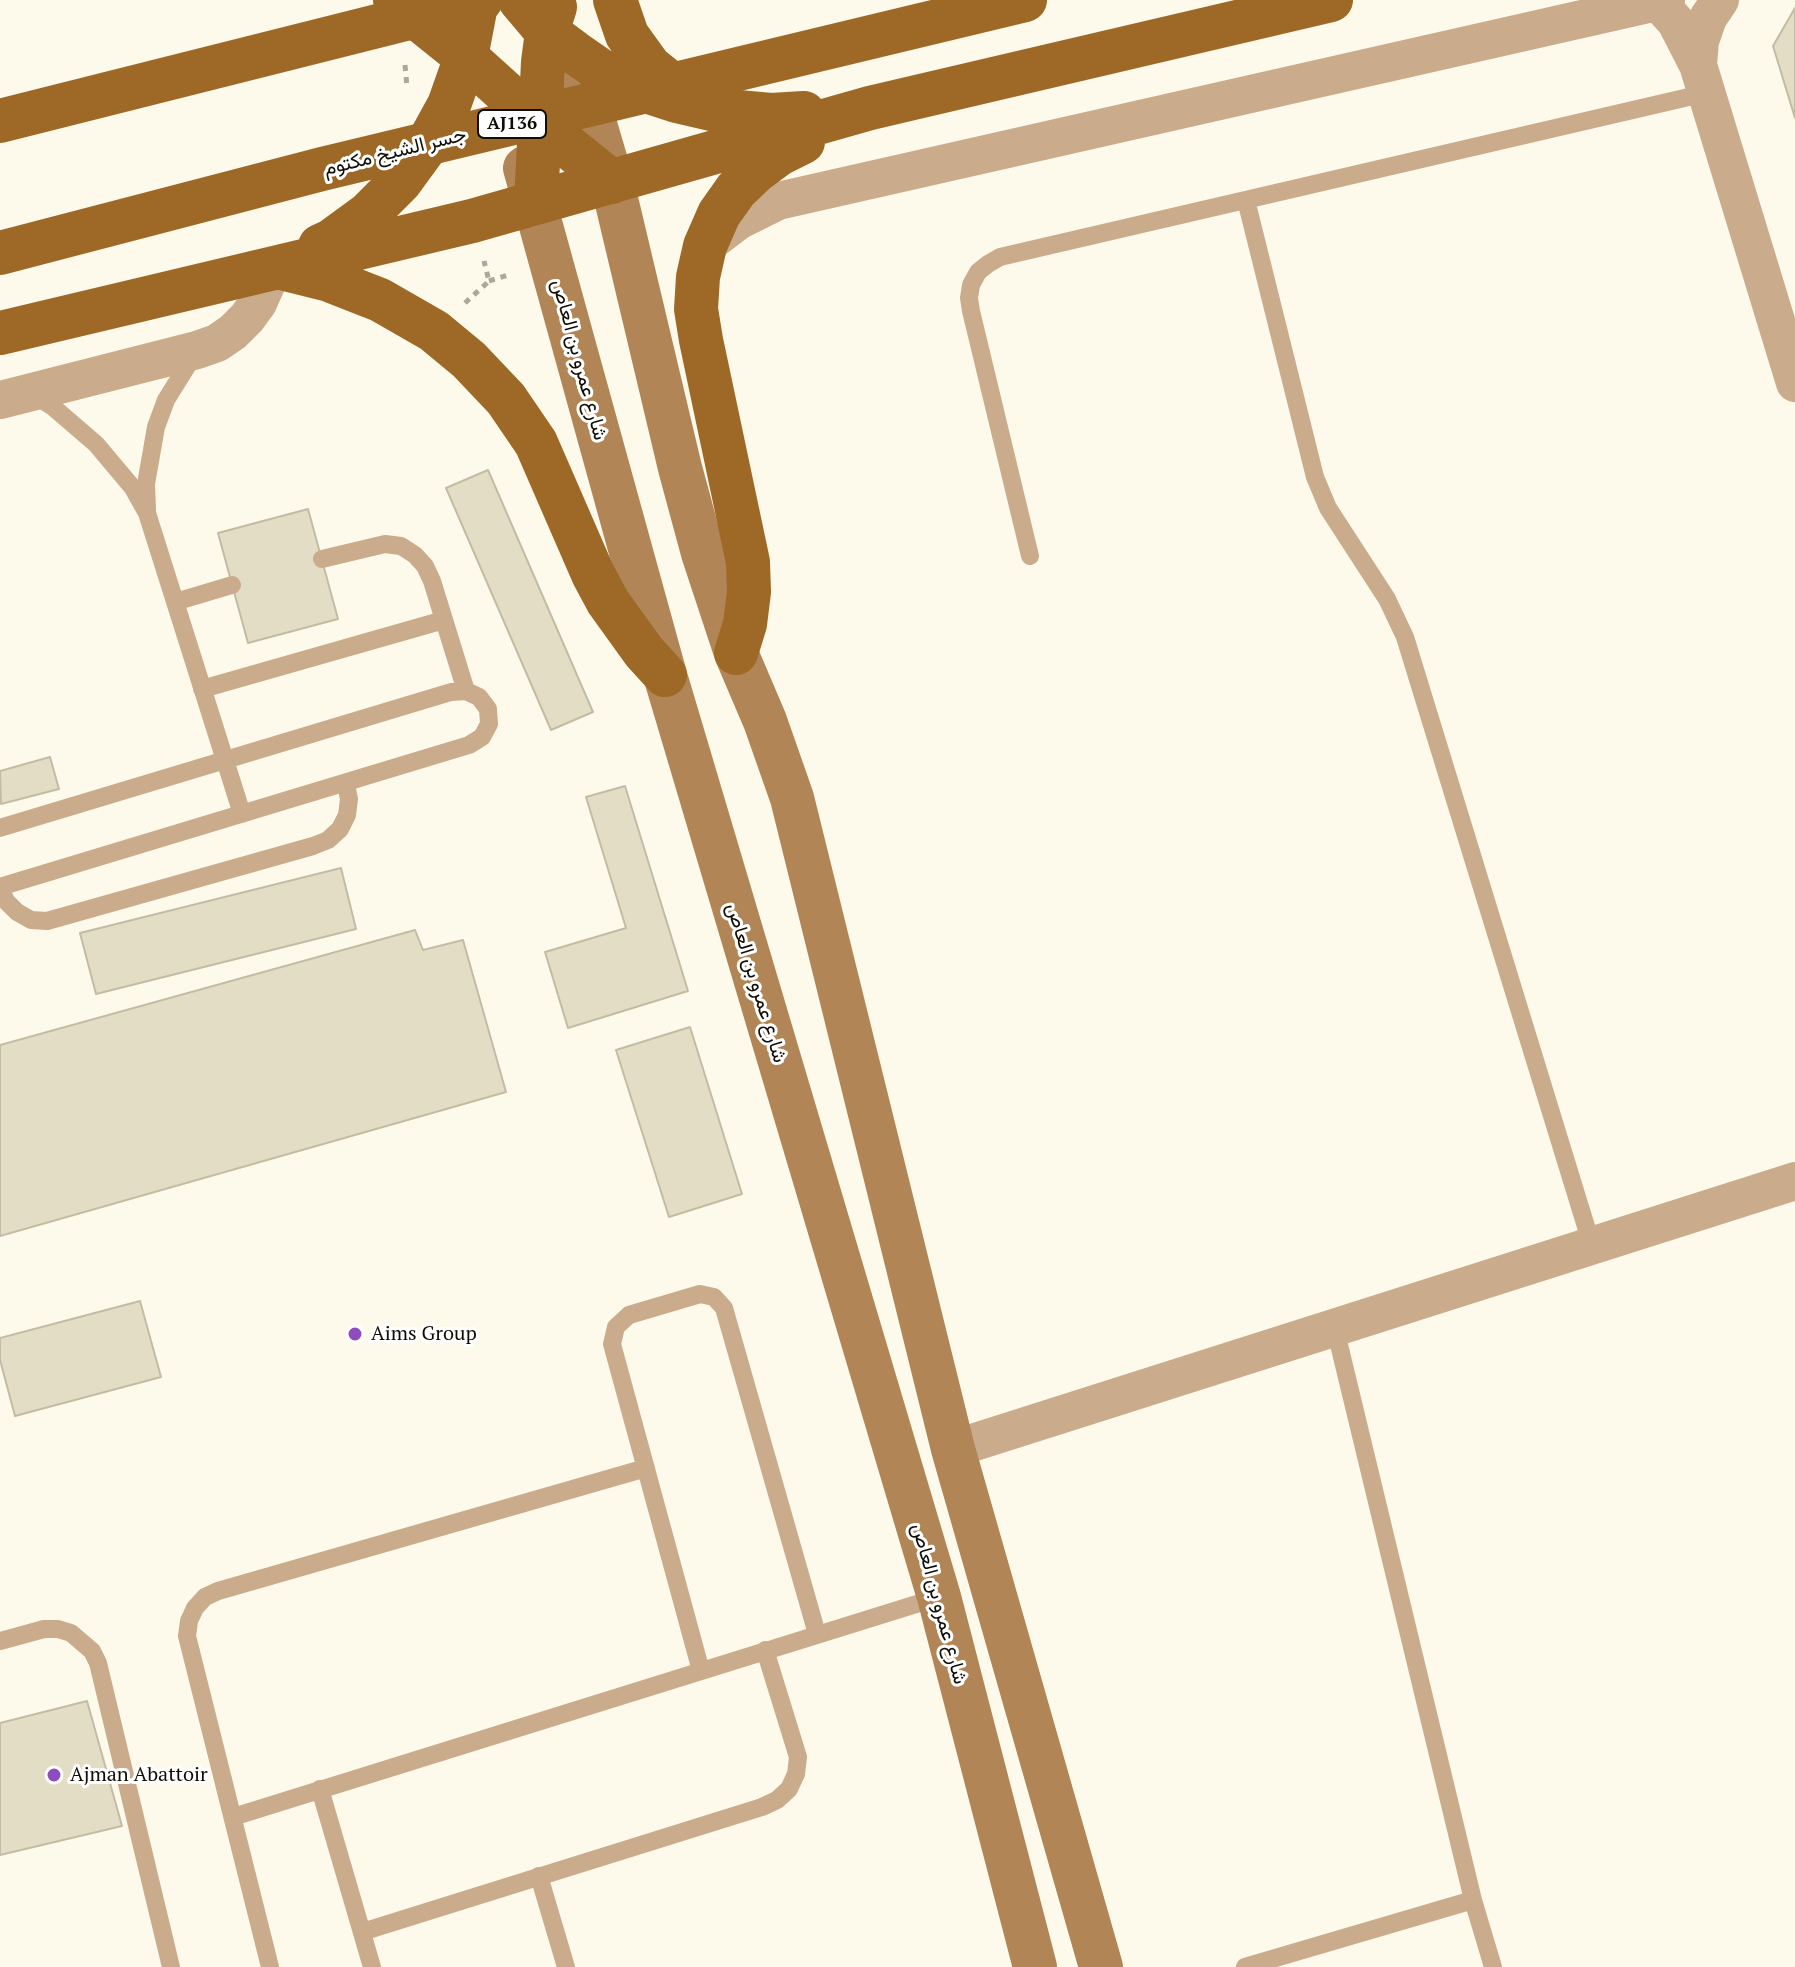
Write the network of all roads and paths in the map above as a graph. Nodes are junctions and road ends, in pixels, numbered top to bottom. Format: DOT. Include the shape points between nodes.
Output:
graph roads {
  1 [pos="395,0"];
  2 [pos="615,0"];
  3 [pos="1025,0"];
  4 [pos="1331,0"];
  5 [pos="1720,0"];
  6 [pos="1660,1"];
  7 [pos="477,2"];
  8 [pos="551,17"];
  9 [pos="466,57"];
  10 [pos="1702,79"];
  11 [pos="500,87"];
  12 [pos="870,108"];
  13 [pos="716,110"];
  14 [pos="0,121"];
  15 [pos="539,123"];
  16 [pos="612,182"];
  17 [pos="1246,200"];
  18 [pos="536,203"];
  19 [pos="705,246"];
  20 [pos="0,253"];
  21 [pos="274,267"];
  22 [pos="0,333"];
  23 [pos="197,350"];
  24 [pos="1795,383"];
  25 [pos="14,396"];
  26 [pos="147,513"];
  27 [pos="1030,556"];
  28 [pos="322,559"];
  29 [pos="232,585"];
  30 [pos="175,602"];
  31 [pos="444,620"];
  32 [pos="736,653"];
  33 [pos="665,675"];
  34 [pos="202,689"];
  35 [pos="466,691"];
  36 [pos="224,759"];
  37 [pos="346,784"];
  38 [pos="242,814"];
  39 [pos="0,828"];
  40 [pos="0,888"];
  41 [pos="1795,1181"];
  42 [pos="1592,1246"];
  43 [pos="1335,1328"];
  44 [pos="953,1449"];
  45 [pos="646,1468"];
  46 [pos="939,1597"];
  47 [pos="817,1634"];
  48 [pos="0,1641"];
  49 [pos="765,1650"];
  50 [pos="701,1671"];
  51 [pos="320,1789"];
  52 [pos="233,1817"];
  53 [pos="539,1876"];
  54 [pos="1473,1900"];
  55 [pos="362,1932"];
  56 [pos="171,1967"];
  57 [pos="270,1967"];
  58 [pos="372,1967"];
  59 [pos="566,1967"];
  60 [pos="1035,1967"];
  61 [pos="1101,1967"];
  62 [pos="1245,1967"];
  63 [pos="1493,1967"];
  1 -- 9 [label="main road"];
  2 -- 13 [label="main road" via="627,35 650,67 680,93"];
  3 -- 20 [label="main road, جسر الشيخ مكتوم / AJ136, bridge" via="322,169"];
  4 -- 12 [label="main road"];
  5 -- 10 [label="street" via="1700,41"];
  6 -- 10 [label="street" via="1676,22"];
  6 -- 19 [label="street" via="778,201"];
  7 -- 9 [label="main road"];
  7 -- 11 [label="main road, شارع عمرو بن العاص"];
  7 -- 14 [label="main road, bridge"];
  8 -- 13 [label="main road" via="600,70 637,88"];
  8 -- 15 [label="main road"];
  8 -- 16 [label="main road"];
  9 -- 11 [label="main road"];
  9 -- 21 [label="main road" via="449,105 400,182 331,241"];
  10 -- 17 [label="lane"];
  10 -- 24 [label="street"];
  11 -- 15 [label="main road"];
  11 -- 18 [label="main road, شارع عمرو بن العاص"];
  12 -- 13 [label="main road" via="771,115"];
  12 -- 16 [label="main road"];
  12 -- 19 [label="main road" via="756,171 719,214"];
  15 -- 16 [label="main road"];
  15 -- 18 [label="main road"];
  16 -- 18 [label="main road"];
  16 -- 32 [label="main road" via="680,468"];
  17 -- 27 [label="lane" via="1000,257 978,272 969,298 971,311"];
  17 -- 42 [label="lane" via="1315,477 1405,637"];
  18 -- 21 [label="main road"];
  18 -- 33 [label="main road, شارع عمرو بن العاص"];
  19 -- 32 [label="main road" via="696,309 748,562 745,624"];
  21 -- 22 [label="main road"];
  21 -- 23 [label="street" via="247,318 225,337"];
  21 -- 33 [label="main road" via="380,300 434,331 506,399 536,443 608,602"];
  23 -- 25 [label="street"];
  23 -- 26 [label="lane" via="156,427 146,484"];
  25 -- 26 [label="lane" via="53,407 96,444"];
  26 -- 30 [label="lane"];
  28 -- 31 [label="lane" via="369,546 401,546 425,566"];
  29 -- 30 [label="lane"];
  30 -- 34 [label="lane"];
  31 -- 34 [label="lane"];
  31 -- 35 [label="lane"];
  32 -- 44 [label="main road" via="796,813"];
  33 -- 46 [label="main road, شارع عمرو بن العاص"];
  34 -- 36 [label="lane"];
  35 -- 36 [label="lane"];
  35 -- 37 [label="lane" via="488,709 489,724 482,737"];
  36 -- 38 [label="lane"];
  36 -- 39 [label="lane"];
  37 -- 38 [label="lane"];
  37 -- 40 [label="lane" via="347,815 340,829 313,846 47,921 17,912"];
  38 -- 40 [label="lane"];
  41 -- 42 [label="street"];
  42 -- 43 [label="street"];
  43 -- 44 [label="street"];
  43 -- 54 [label="lane"];
  44 -- 61 [label="main road"];
  45 -- 47 [label="lane" via="612,1344 616,1327 629,1315 700,1294 714,1297 724,1308"];
  45 -- 50 [label="lane"];
  45 -- 52 [label="lane" via="205,1597 189,1621 187,1636"];
  46 -- 47 [label="lane"];
  46 -- 60 [label="main road, شارع عمرو بن العاص"];
  47 -- 49 [label="lane"];
  48 -- 56 [label="lane" via="58,1629 92,1651"];
  49 -- 50 [label="lane"];
  49 -- 53 [label="lane" via="798,1757 789,1789 762,1807"];
  50 -- 51 [label="lane"];
  51 -- 52 [label="lane"];
  51 -- 55 [label="lane"];
  52 -- 57 [label="lane"];
  53 -- 55 [label="lane"];
  53 -- 59 [label="lane"];
  54 -- 62 [label="lane"];
  54 -- 63 [label="lane"];
  55 -- 58 [label="lane"];
}
